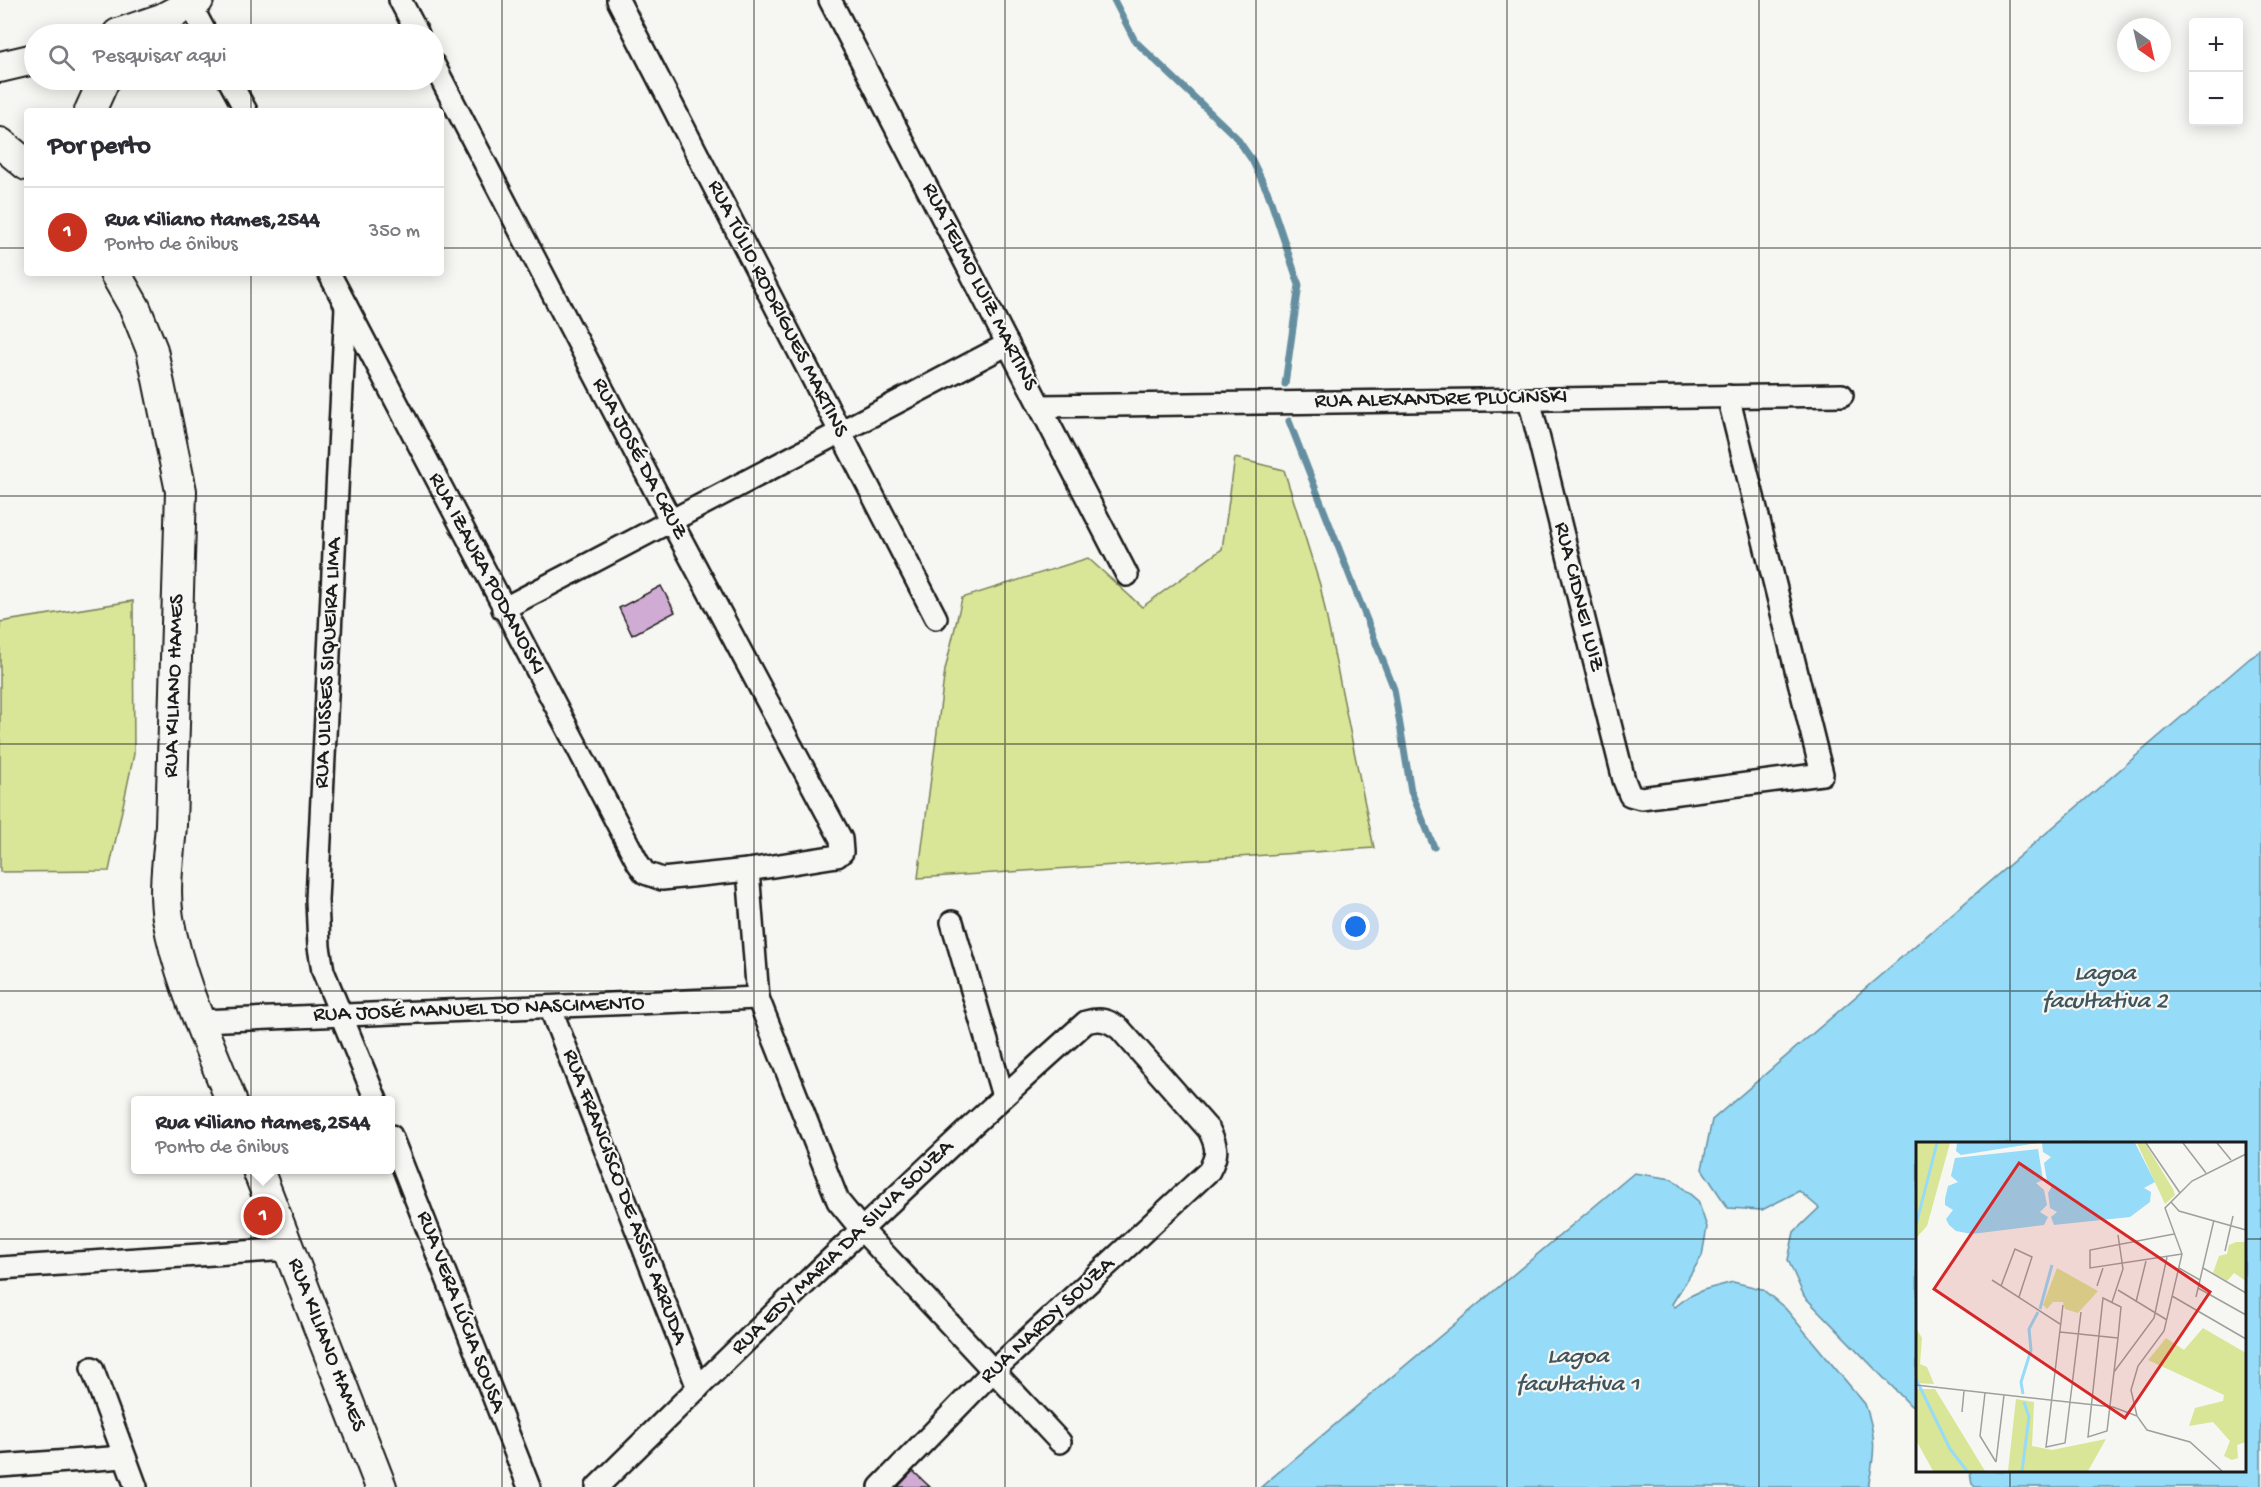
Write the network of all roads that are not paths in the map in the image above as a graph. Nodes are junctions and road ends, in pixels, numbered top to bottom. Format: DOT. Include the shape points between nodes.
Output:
graph roads {
  1 [pos="400,0"];
  2 [pos="618,0"];
  3 [pos="830,0"];
  4 [pos="192,1"];
  5 [pos="158,24"];
  6 [pos="202,24"];
  7 [pos="413,24"];
  8 [pos="24,62"];
  9 [pos="0,67"];
  10 [pos="444,84"];
  11 [pos="99,90"];
  12 [pos="234,90"];
  13 [pos="91,108"];
  14 [pos="244,108"];
  15 [pos="0,143"];
  16 [pos="24,163"];
  17 [pos="117,276"];
  18 [pos="332,276"];
  19 [pos="346,305"];
  20 [pos="1008,344"];
  21 [pos="1842,394"];
  22 [pos="1728,396"];
  23 [pos="1529,399"];
  24 [pos="1040,406"];
  25 [pos="841,432"];
  26 [pos="671,521"];
  27 [pos="1127,574"];
  28 [pos="503,609"];
  29 [pos="936,618"];
  30 [pos="748,870"];
  31 [pos="952,922"];
  32 [pos="758,998"];
  33 [pos="550,1007"];
  34 [pos="343,1015"];
  35 [pos="200,1021"];
  36 [pos="229,1096"];
  37 [pos="374,1096"];
  38 [pos="1003,1096"];
  39 [pos="395,1149"];
  40 [pos="1216,1157"];
  41 [pos="260,1174"];
  42 [pos="861,1228"];
  43 [pos="289,1249"];
  44 [pos="0,1268"];
  45 [pos="92,1368"];
  46 [pos="993,1371"];
  47 [pos="698,1388"];
  48 [pos="1060,1442"];
  49 [pos="124,1457"];
  50 [pos="0,1466"];
  51 [pos="136,1487"];
  52 [pos="381,1487"];
  53 [pos="529,1487"];
  54 [pos="597,1487"];
  55 [pos="880,1487"];
  1 -- 7 [label="street"];
  2 -- 25 [label="street, RUA TÚLIO RODRIGUES MARTINS"];
  3 -- 20 [label="street, RUA TELMO LUIZ MARTINS"];
  4 -- 5 [label="main road"];
  4 -- 6 [label="street"];
  8 -- 9 [label="main road"];
  10 -- 26 [label="street, RUA JOSÉ DA CRUZ"];
  11 -- 13 [label="main road"];
  12 -- 14 [label="street"];
  15 -- 16 [label="main road"];
  17 -- 35 [label="main road, RUA KILIANO HAMES" via="152,350 181,490 167,916"];
  18 -- 19 [label="street, RUA IZAURA PODANOSKI"];
  19 -- 28 [label="street, RUA IZAURA PODANOSKI"];
  19 -- 34 [label="street, RUA ULISSES SIQUEIRA LIMA" via="317,900 323,971"];
  20 -- 24 [label="street, RUA TELMO LUIZ MARTINS"];
  20 -- 25 [label="street"];
  21 -- 22 [label="street, RUA ALEXANDRE PLUCINSKI"];
  22 -- 23 [label="street, RUA ALEXANDRE PLUCINSKI"];
  22 -- 23 [label="street, RUA CIDNEI LUIZ" via="1822,774 1641,798 1630,795 1624,780"];
  23 -- 24 [label="street, RUA ALEXANDRE PLUCINSKI"];
  24 -- 27 [label="street, RUA TELMO LUIZ MARTINS"];
  25 -- 26 [label="street"];
  25 -- 29 [label="street, RUA TÚLIO RODRIGUES MARTINS"];
  26 -- 28 [label="street"];
  26 -- 30 [label="street, RUA JOSÉ DA CRUZ" via="841,839 842,852 837,856"];
  28 -- 30 [label="street, RUA IZAURA PODANOSKI" via="645,873 662,879"];
  30 -- 32 [label="street"];
  31 -- 38 [label="street"];
  32 -- 33 [label="street, RUA JOSÉ MANUEL DO NASCIMENTO"];
  32 -- 42 [label="street" via="838,1201"];
  33 -- 34 [label="street, RUA JOSÉ MANUEL DO NASCIMENTO"];
  33 -- 47 [label="street, RUA FRANCISCO DE ASSIS ARRUDA"];
  34 -- 35 [label="street, RUA JOSÉ MANUEL DO NASCIMENTO"];
  34 -- 37 [label="street"];
  35 -- 36 [label="main road, RUA KILIANO HAMES"];
  38 -- 40 [label="street, RUA EDY MARIA DA SILVA SOUZA" via="1086,1023 1108,1020 1209,1130"];
  38 -- 42 [label="street, RUA EDY MARIA DA SILVA SOUZA"];
  39 -- 53 [label="street, RUA VERA LÚCIA SOUSA"];
  40 -- 46 [label="street, RUA NARDY SOUZA" via="1209,1171"];
  41 -- 43 [label="main road, RUA KILIANO HAMES"];
  42 -- 46 [label="street"];
  42 -- 47 [label="street, RUA EDY MARIA DA SILVA SOUZA"];
  43 -- 44 [label="street"];
  43 -- 52 [label="main road, RUA KILIANO HAMES"];
  45 -- 49 [label="street"];
  46 -- 48 [label="street"];
  46 -- 55 [label="street, RUA NARDY SOUZA"];
  47 -- 54 [label="street, RUA EDY MARIA DA SILVA SOUZA"];
  49 -- 50 [label="street"];
  49 -- 51 [label="street"];
}
